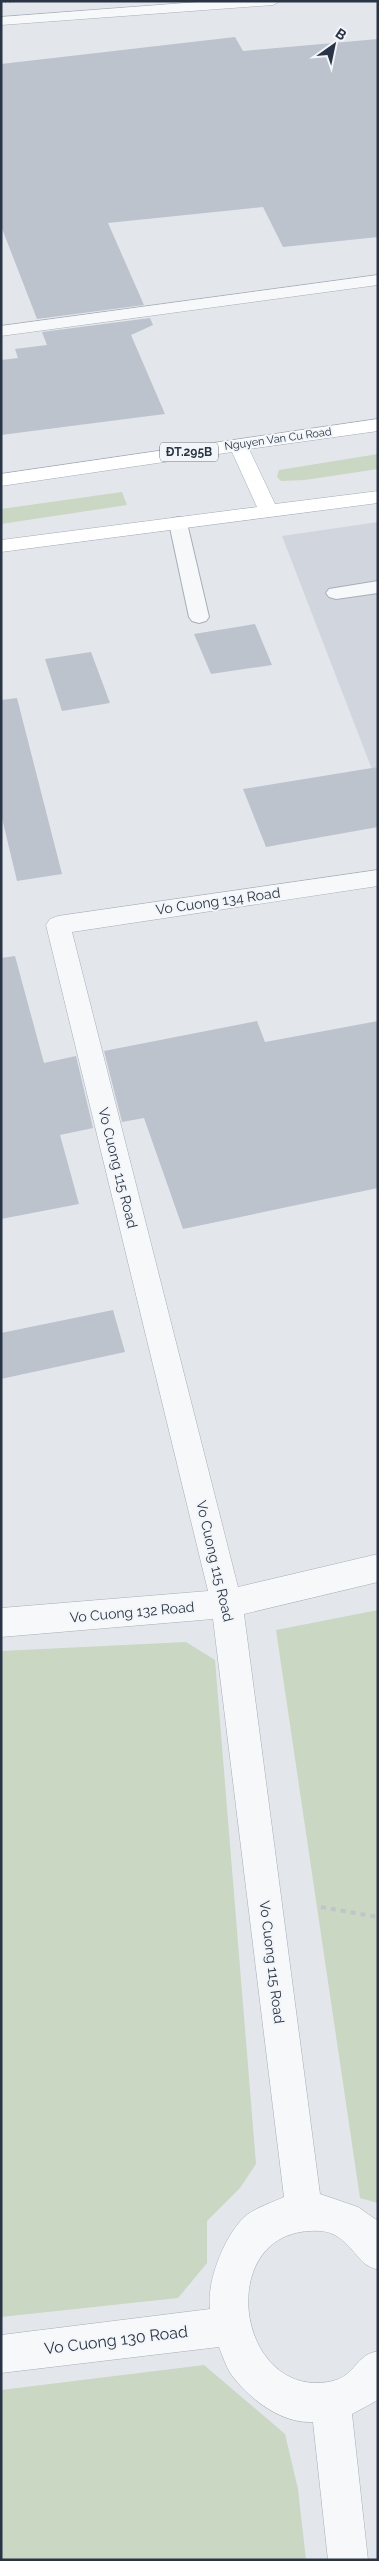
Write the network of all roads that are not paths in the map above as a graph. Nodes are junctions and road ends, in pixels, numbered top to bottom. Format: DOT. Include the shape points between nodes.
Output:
graph roads {
  1 [pos="273,1"];
  2 [pos="1,21"];
  3 [pos="378,280"];
  4 [pos="1,331"];
  5 [pos="378,425"];
  6 [pos="238,445"];
  7 [pos="1,480"];
  8 [pos="378,498"];
  9 [pos="269,512"];
  10 [pos="178,523"];
  11 [pos="1,546"];
  12 [pos="378,586"];
  13 [pos="336,593"];
  14 [pos="199,617"];
  15 [pos="378,878"];
  16 [pos="58,925"];
  17 [pos="378,1568"];
  18 [pos="227,1604"];
  19 [pos="1,1623"];
  20 [pos="304,2210"];
  21 [pos="378,2251"];
  22 [pos="230,2326"];
  23 [pos="1,2354"];
  24 [pos="378,2370"];
  25 [pos="330,2403"];
  26 [pos="348,2560"];
  1 -- 2 [label="street"];
  3 -- 4 [label="street"];
  5 -- 6 [label="main road, Nguyen Van Cu Road / ĐT.295B"];
  6 -- 7 [label="main road, Nguyen Van Cu Road / ĐT.295B"];
  6 -- 9 [label="main road"];
  8 -- 9 [label="main road"];
  9 -- 10 [label="main road"];
  10 -- 11 [label="main road"];
  10 -- 14 [label="lane"];
  12 -- 13 [label="lane"];
  15 -- 16 [label="street, Vo Cuong 134 Road"];
  16 -- 18 [label="street, Vo Cuong 115 Road"];
  17 -- 18 [label="street, Vo Cuong 132 Road"];
  18 -- 19 [label="street, Vo Cuong 132 Road"];
  18 -- 20 [label="street, Vo Cuong 115 Road"];
  20 -- 21 [label="street" via="328,2213 352,2224 372,2241"];
  20 -- 22 [label="street" via="280,2216 259,2229 243,2247 232,2271 227,2298"];
  22 -- 23 [label="street, Vo Cuong 130 Road"];
  22 -- 25 [label="street" via="239,2354 256,2378 278,2394 304,2403"];
  24 -- 25 [label="street" via="354,2394"];
  25 -- 26 [label="street"];
}
